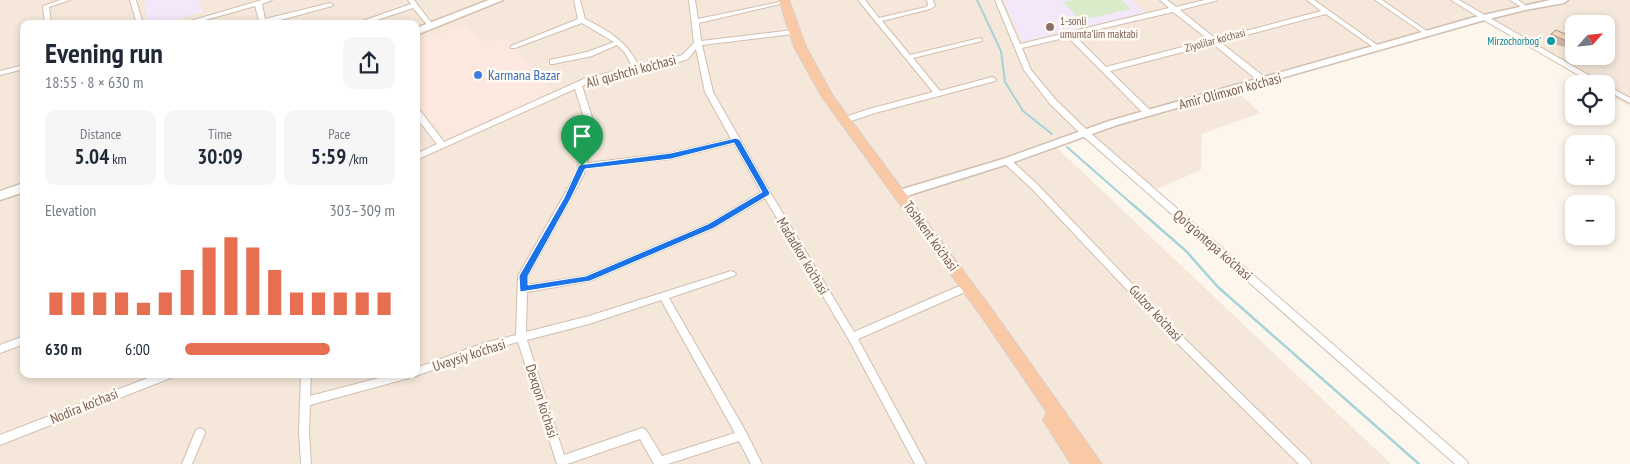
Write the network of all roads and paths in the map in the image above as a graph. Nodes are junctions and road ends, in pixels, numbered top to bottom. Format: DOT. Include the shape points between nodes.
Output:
graph roads {
  1 [pos="67,0"];
  2 [pos="133,0"];
  3 [pos="269,0"];
  4 [pos="498,0"];
  5 [pos="577,0"];
  6 [pos="692,0"];
  7 [pos="861,0"];
  8 [pos="930,0"];
  9 [pos="998,0"];
  10 [pos="1163,0"];
  11 [pos="1213,0"];
  12 [pos="1310,0"];
  13 [pos="1378,0"];
  14 [pos="1454,0"];
  15 [pos="1513,0"];
  16 [pos="1564,0"];
  17 [pos="780,1"];
  18 [pos="258,3"];
  19 [pos="413,3"];
  20 [pos="330,5"];
  21 [pos="1525,7"];
  22 [pos="1175,10"];
  23 [pos="1326,12"];
  24 [pos="1485,18"];
  25 [pos="48,20"];
  26 [pos="139,20"];
  27 [pos="197,20"];
  28 [pos="262,20"];
  29 [pos="274,20"];
  30 [pos="368,20"];
  31 [pos="582,20"];
  32 [pos="878,20"];
  33 [pos="695,22"];
  34 [pos="431,26"];
  35 [pos="420,30"];
  36 [pos="790,33"];
  37 [pos="1069,34"];
  38 [pos="1428,34"];
  39 [pos="980,40"];
  40 [pos="1215,40"];
  41 [pos="619,42"];
  42 [pos="698,43"];
  43 [pos="513,47"];
  44 [pos="1018,47"];
  45 [pos="1378,48"];
  46 [pos="910,57"];
  47 [pos="553,62"];
  48 [pos="20,68"];
  49 [pos="637,70"];
  50 [pos="1104,70"];
  51 [pos="0,73"];
  52 [pos="1584,75"];
  53 [pos="992,80"];
  54 [pos="1264,81"];
  55 [pos="578,85"];
  56 [pos="1615,92"];
  57 [pos="938,94"];
  58 [pos="1630,101"];
  59 [pos="1148,113"];
  60 [pos="420,116"];
  61 [pos="845,120"];
  62 [pos="1085,134"];
  63 [pos="736,140"];
  64 [pos="442,145"];
  65 [pos="420,155"];
  66 [pos="1007,162"];
  67 [pos="582,166"];
  68 [pos="20,188"];
  69 [pos="766,193"];
  70 [pos="896,195"];
  71 [pos="0,196"];
  72 [pos="731,274"];
  73 [pos="523,289"];
  74 [pos="960,290"];
  75 [pos="664,297"];
  76 [pos="852,337"];
  77 [pos="521,338"];
  78 [pos="20,342"];
  79 [pos="0,349"];
  80 [pos="420,371"];
  81 [pos="159,378"];
  82 [pos="306,378"];
  83 [pos="394,378"];
  84 [pos="306,402"];
  85 [pos="200,433"];
  86 [pos="742,435"];
  87 [pos="0,440"];
  88 [pos="562,463"];
  89 [pos="187,464"];
  90 [pos="306,464"];
  91 [pos="757,464"];
  92 [pos="921,464"];
  93 [pos="1081,464"];
  94 [pos="1093,464"];
  95 [pos="1306,464"];
  96 [pos="1463,464"];
  1 -- 25 [label="street" via="46,6"];
  2 -- 26 [label="street"];
  3 -- 18 [label="street"];
  4 -- 34 [label="main road"];
  5 -- 31 [label="street"];
  6 -- 33 [label="street, Madadkor ko'chasi"];
  7 -- 32 [label="street"];
  8 -- 32 [label="street" via="932,6 928,8"];
  9 -- 44 [label="street, Qo'rg'ontepa ko'chasi"];
  10 -- 22 [label="street"];
  11 -- 22 [label="street"];
  12 -- 23 [label="street"];
  13 -- 38 [label="street"];
  14 -- 24 [label="street"];
  15 -- 21 [label="street"];
  16 -- 21 [label="street, Amir Olimxon ko'chasi"];
  17 -- 33 [label="street"];
  17 -- 36 [label="highway, Toshkent ko'chasi"];
  18 -- 27 [label="street"];
  18 -- 28 [label="street"];
  19 -- 30 [label="street"];
  19 -- 34 [label="street"];
  20 -- 29 [label="street"];
  21 -- 24 [label="street, Amir Olimxon ko'chasi"];
  22 -- 37 [label="street"];
  22 -- 40 [label="street"];
  23 -- 40 [label="street, Ziyolilar ko'chasi"];
  23 -- 45 [label="street"];
  24 -- 38 [label="street, Amir Olimxon ko'chasi"];
  24 -- 52 [label="street"];
  31 -- 41 [label="street"];
  31 -- 43 [label="street"];
  32 -- 46 [label="street"];
  33 -- 42 [label="street, Madadkor ko'chasi"];
  34 -- 35 [label="main road"];
  36 -- 42 [label="street"];
  36 -- 61 [label="highway, Toshkent ko'chasi"];
  36 -- 70 [label="highway, Toshkent ko'chasi" via="801,64 822,99"];
  37 -- 44 [label="street"];
  37 -- 50 [label="street"];
  38 -- 45 [label="street, Amir Olimxon ko'chasi"];
  39 -- 46 [label="street"];
  40 -- 50 [label="street, Ziyolilar ko'chasi"];
  40 -- 54 [label="street"];
  41 -- 47 [label="street" via="589,54"];
  41 -- 49 [label="street" via="631,55"];
  42 -- 49 [label="street, Ali qushchi ko'chasi" via="685,57"];
  42 -- 63 [label="street, Madadkor ko'chasi" via="709,92"];
  44 -- 62 [label="street, Qo'rg'ontepa ko'chasi" via="1028,70 1053,102"];
  45 -- 54 [label="street, Amir Olimxon ko'chasi"];
  46 -- 57 [label="street"];
  48 -- 51 [label="street"];
  49 -- 55 [label="street, Ali qushchi ko'chasi" via="591,79"];
  50 -- 59 [label="street"];
  53 -- 57 [label="street"];
  54 -- 59 [label="street, Amir Olimxon ko'chasi"];
  55 -- 64 [label="street, Ali qushchi ko'chasi"];
  55 -- 67 [label="street" via="588,117"];
  56 -- 58 [label="street"];
  57 -- 61 [label="street"];
  59 -- 62 [label="street, Amir Olimxon ko'chasi"];
  60 -- 64 [label="street"];
  61 -- 70 [label="highway, Toshkent ko'chasi"];
  62 -- 66 [label="street, Amir Olimxon ko'chasi"];
  62 -- 96 [label="street, Qo'rg'ontepa ko'chasi"];
  63 -- 67 [label="street" via="671,156"];
  63 -- 69 [label="street, Madadkor ko'chasi"];
  64 -- 65 [label="street, Ali qushchi ko'chasi"];
  66 -- 70 [label="street, Amir Olimxon ko'chasi"];
  66 -- 95 [label="street, Gulzor ko'chasi"];
  67 -- 73 [label="street" via="568,198 524,276"];
  68 -- 71 [label="main road"];
  69 -- 73 [label="street" via="711,226 587,279"];
  69 -- 76 [label="street, Madadkor ko'chasi"];
  70 -- 74 [label="highway, Toshkent ko'chasi"];
  70 -- 94 [label="highway, Toshkent ko'chasi" via="986,312"];
  72 -- 75 [label="street, Uvaysiy ko'chasi"];
  73 -- 77 [label="street"];
  74 -- 76 [label="street"];
  74 -- 93 [label="highway, Toshkent ko'chasi"];
  75 -- 77 [label="street, Uvaysiy ko'chasi"];
  75 -- 86 [label="street"];
  76 -- 92 [label="street, Madadkor ko'chasi"];
  77 -- 80 [label="street, Uvaysiy ko'chasi" via="484,347"];
  77 -- 88 [label="street, Dexqon ko'chasi"];
  78 -- 79 [label="street"];
  81 -- 87 [label="street, Nodira ko'chasi"];
  82 -- 84 [label="street"];
  83 -- 84 [label="street"];
  84 -- 90 [label="street"];
  85 -- 89 [label="street"];
  86 -- 88 [label="street" via="659,462 642,433"];
  86 -- 91 [label="street"];
}
